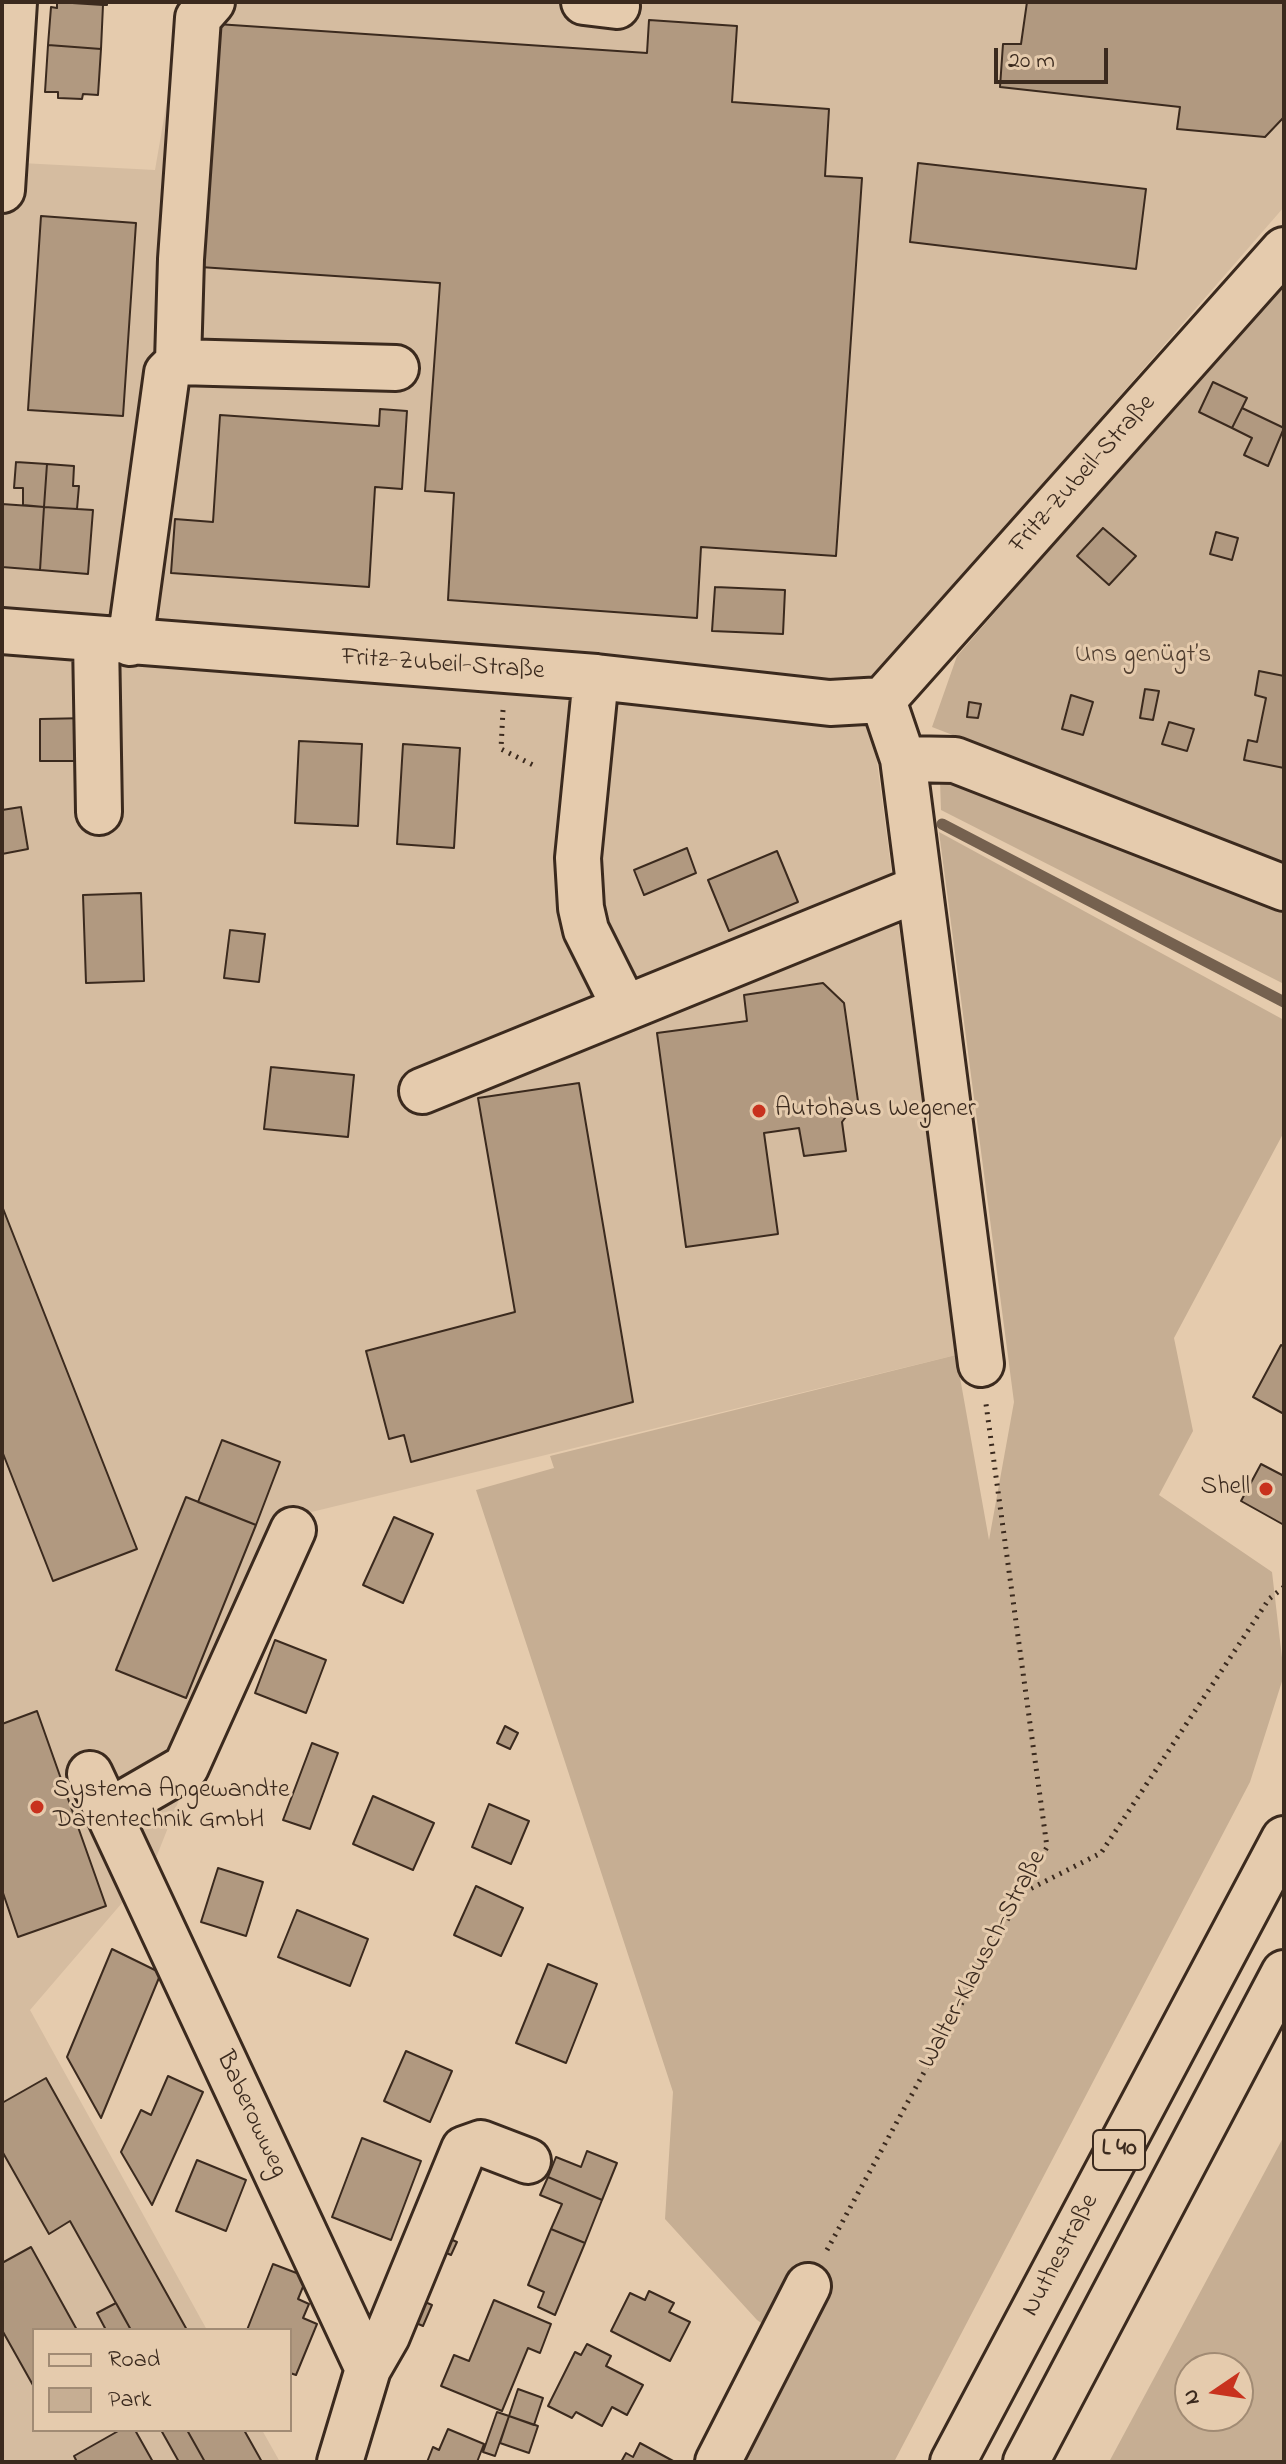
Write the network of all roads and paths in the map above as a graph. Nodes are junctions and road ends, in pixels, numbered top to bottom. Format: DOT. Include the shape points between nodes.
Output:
graph roads {
  1 [pos="14,2"];
  2 [pos="212,2"];
  3 [pos="2,190"];
  4 [pos="1284,250"];
  5 [pos="178,362"];
  6 [pos="396,368"];
  7 [pos="2,631"];
  8 [pos="113,641"];
  9 [pos="596,677"];
  10 [pos="883,700"];
  11 [pos="502,726"];
  12 [pos="903,759"];
  13 [pos="533,765"];
  14 [pos="99,812"];
  15 [pos="1284,888"];
  16 [pos="918,889"];
  17 [pos="625,1008"];
  18 [pos="422,1091"];
  19 [pos="981,1364"];
  20 [pos="293,1530"];
  21 [pos="1284,1587"];
  22 [pos="1284,1839"];
  23 [pos="1022,1893"];
  24 [pos="1284,1973"];
  25 [pos="528,2161"];
  26 [pos="808,2286"];
  27 [pos="368,2369"];
  28 [pos="340,2462"];
  29 [pos="718,2462"];
  30 [pos="953,2462"];
  31 [pos="1026,2462"];
  1 -- 3 [label="main road"];
  2 -- 5 [label="main road" via="198,18"];
  4 -- 10 [label="main road, Fritz-Zubeil-Straße"];
  5 -- 6 [label="main road"];
  5 -- 8 [label="main road" via="167,373"];
  7 -- 8 [label="main road, Fritz-Zubeil-Straße"];
  8 -- 9 [label="main road, Fritz-Zubeil-Straße"];
  8 -- 14 [label="main road"];
  9 -- 10 [label="main road, Fritz-Zubeil-Straße" via="830,703"];
  9 -- 17 [label="main road" via="578,858 581,908 586,930"];
  10 -- 12 [label="main road"];
  11 -- 13 [label="path" via="501,749"];
  12 -- 15 [label="main road" via="955,760"];
  12 -- 16 [label="main road"];
  16 -- 17 [label="main road"];
  16 -- 19 [label="main road"];
  17 -- 18 [label="main road"];
  19 -- 23 [label="path, Walter-Klausch-Straße" via="1047,1847"];
  20 -- 27 [label="main road, Baberowweg" via="186,1767 99,1793"];
  21 -- 23 [label="path" via="1269,1599 1101,1853"];
  22 -- 30 [label="main road, Nuthestraße / L 40"];
  23 -- 26 [label="path, Walter-Klausch-Straße"];
  24 -- 31 [label="main road, L 40"];
  25 -- 27 [label="main road" via="481,2143 464,2149 387,2336"];
  26 -- 29 [label="main road"];
  27 -- 28 [label="main road"];
}
